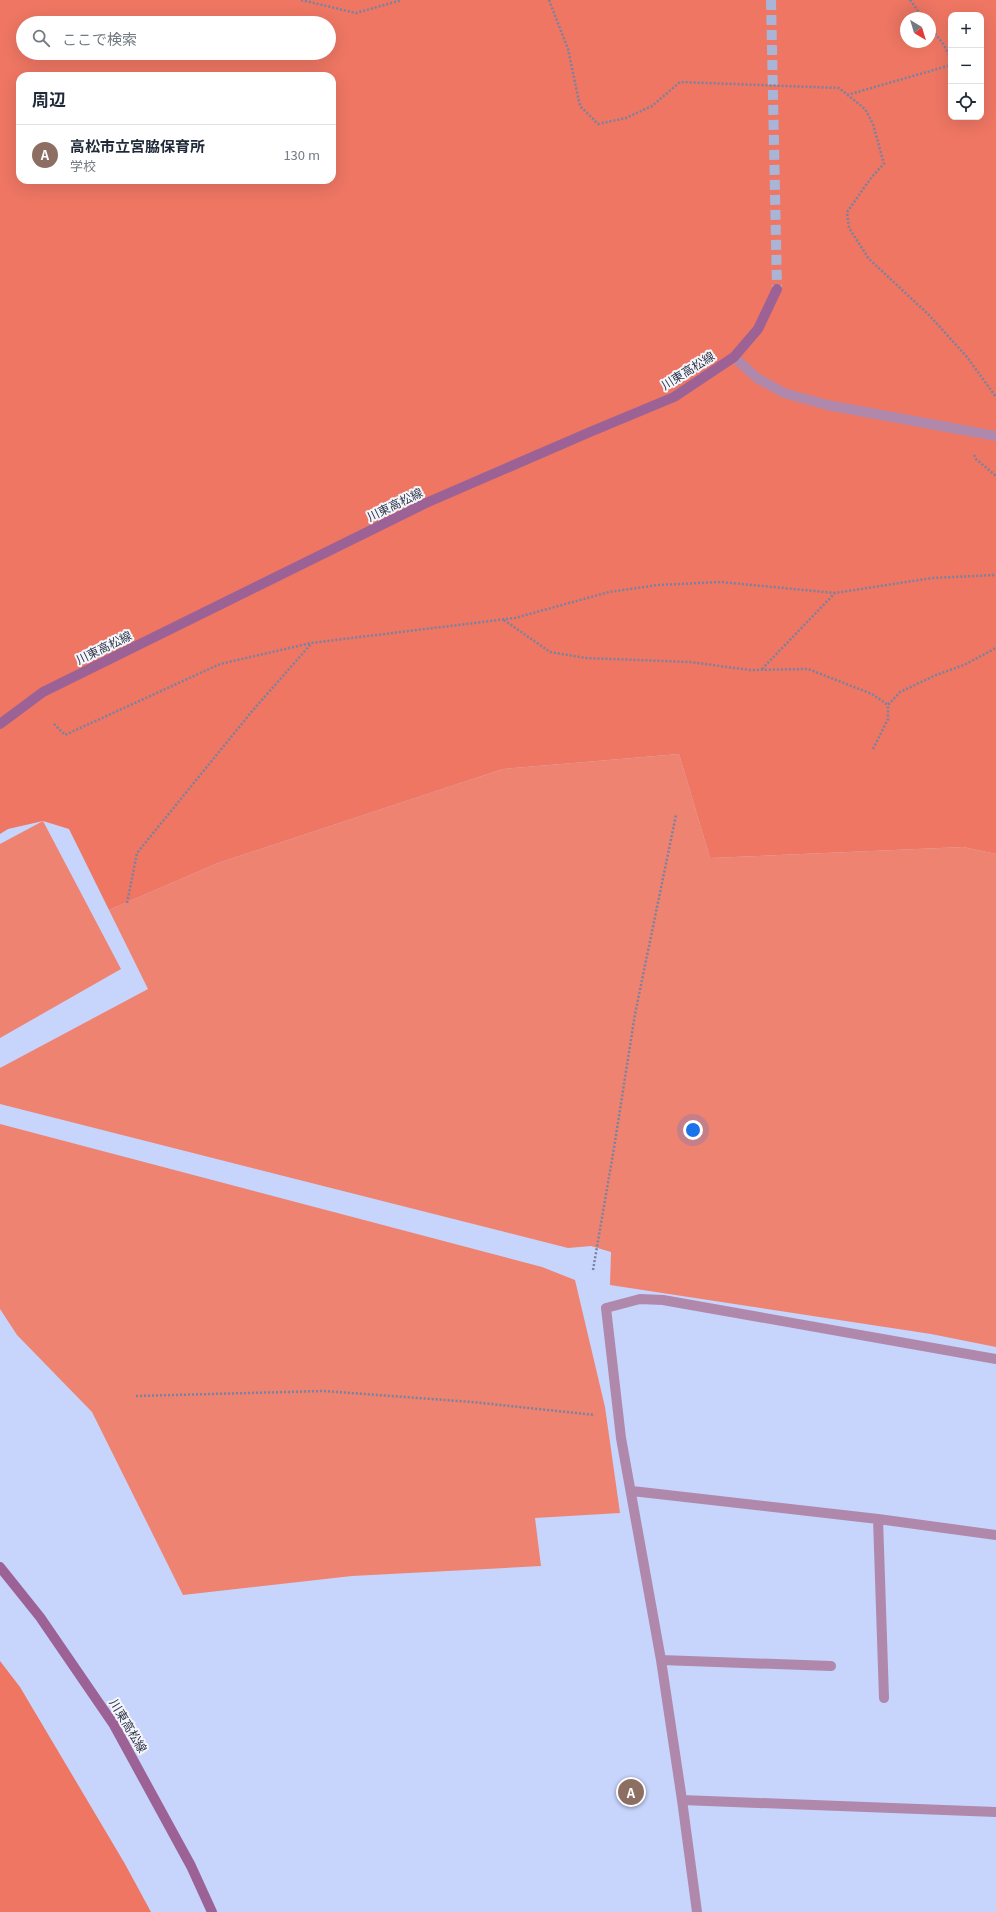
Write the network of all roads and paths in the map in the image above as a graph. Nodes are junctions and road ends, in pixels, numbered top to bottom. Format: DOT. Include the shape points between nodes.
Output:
graph roads {
  1 [pos="301,0"];
  2 [pos="402,0"];
  3 [pos="548,0"];
  4 [pos="910,0"];
  5 [pos="919,12"];
  6 [pos="936,35"];
  7 [pos="948,53"];
  8 [pos="948,66"];
  9 [pos="847,95"];
  10 [pos="777,289"];
  11 [pos="734,357"];
  12 [pos="996,397"];
  13 [pos="996,436"];
  14 [pos="996,575"];
  15 [pos="835,593"];
  16 [pos="504,620"];
  17 [pos="311,643"];
  18 [pos="996,648"];
  19 [pos="762,669"];
  20 [pos="888,705"];
  21 [pos="0,724"];
  22 [pos="54,724"];
  23 [pos="873,749"];
  24 [pos="676,815"];
  25 [pos="127,904"];
  26 [pos="593,1270"];
  27 [pos="996,1360"];
  28 [pos="136,1396"];
  29 [pos="619,1417"];
  30 [pos="632,1491"];
  31 [pos="878,1519"];
  32 [pos="996,1535"];
  33 [pos="0,1568"];
  34 [pos="661,1660"];
  35 [pos="831,1666"];
  36 [pos="884,1698"];
  37 [pos="682,1800"];
  38 [pos="996,1812"];
  39 [pos="212,1912"];
  40 [pos="698,1912"];
  1 -- 2 [label="path" via="356,13"];
  3 -- 9 [label="path" via="568,50 580,106 598,124 626,118 652,106 680,82 839,88"];
  4 -- 5 [label="path"];
  6 -- 7 [label="path"];
  8 -- 9 [label="path"];
  9 -- 12 [label="path" via="865,109 873,124 884,164 871,177 847,212 849,228 869,259 929,315 967,358"];
  10 -- 11 [label="main road, 川東高松線" via="758,329"];
  11 -- 13 [label="street" via="757,378 784,393 827,405"];
  11 -- 21 [label="main road, 川東高松線" via="674,397 426,503 43,692"];
  14 -- 15 [label="path" via="932,578"];
  15 -- 16 [label="path" via="721,582 658,585 609,592"];
  15 -- 19 [label="path"];
  16 -- 17 [label="path"];
  16 -- 19 [label="path" via="550,652 586,658 690,662 750,670"];
  17 -- 22 [label="path" via="220,664 65,735"];
  17 -- 25 [label="path" via="137,853"];
  18 -- 20 [label="path" via="964,665 900,692"];
  19 -- 20 [label="path" via="808,669 872,694"];
  20 -- 23 [label="path" via="888,719"];
  24 -- 26 [label="path" via="635,1014"];
  27 -- 29 [label="street" via="663,1300 640,1299 606,1308"];
  28 -- 29 [label="path" via="324,1391 472,1402"];
  29 -- 30 [label="street"];
  30 -- 31 [label="street"];
  30 -- 34 [label="street"];
  31 -- 32 [label="street"];
  31 -- 36 [label="street"];
  33 -- 39 [label="main road, 川東高松線" via="40,1617 114,1725 191,1866"];
  34 -- 35 [label="street"];
  34 -- 37 [label="street"];
  37 -- 38 [label="street"];
  37 -- 40 [label="street"];
}
